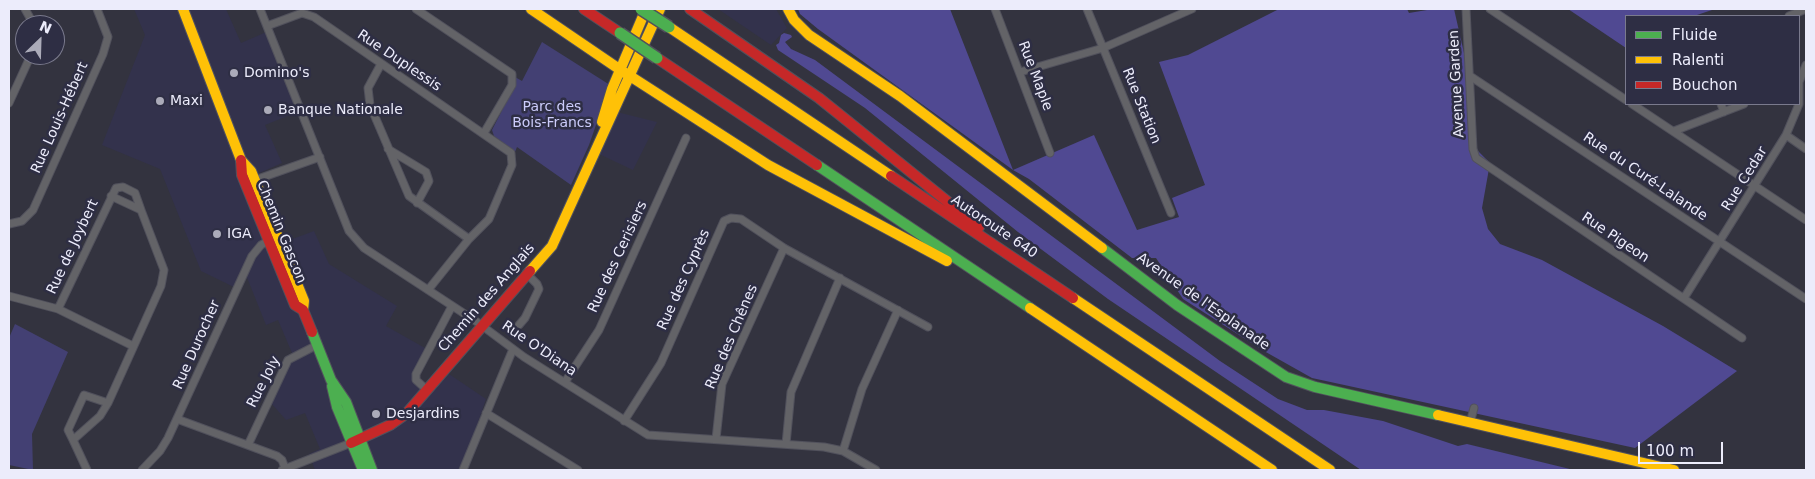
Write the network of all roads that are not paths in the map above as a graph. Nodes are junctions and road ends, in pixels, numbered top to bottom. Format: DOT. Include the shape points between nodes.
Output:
graph roads {
  1 [pos="98,9"];
  2 [pos="176,9"];
  3 [pos="183,9"];
  4 [pos="260,9"];
  5 [pos="416,9"];
  6 [pos="531,9"];
  7 [pos="584,9"];
  8 [pos="641,9"];
  9 [pos="646,9"];
  10 [pos="660,9"];
  11 [pos="691,9"];
  12 [pos="788,9"];
  13 [pos="995,9"];
  14 [pos="1087,9"];
  15 [pos="1192,9"];
  16 [pos="1466,9"];
  17 [pos="1490,9"];
  18 [pos="1806,9"];
  19 [pos="1791,15"];
  20 [pos="268,26"];
  21 [pos="1103,48"];
  22 [pos="199,56"];
  23 [pos="381,64"];
  24 [pos="26,65"];
  25 [pos="1806,65"];
  26 [pos="1020,72"];
  27 [pos="625,73"];
  28 [pos="1470,76"];
  29 [pos="1800,80"];
  30 [pos="1625,99"];
  31 [pos="9,103"];
  32 [pos="1634,105"];
  33 [pos="1721,105"];
  34 [pos="1742,105"];
  35 [pos="1799,105"];
  36 [pos="1724,112"];
  37 [pos="1674,132"];
  38 [pos="484,133"];
  39 [pos="1786,135"];
  40 [pos="686,138"];
  41 [pos="388,149"];
  42 [pos="1806,149"];
  43 [pos="1050,153"];
  44 [pos="320,157"];
  45 [pos="1476,158"];
  46 [pos="241,160"];
  47 [pos="255,180"];
  48 [pos="1756,187"];
  49 [pos="112,196"];
  50 [pos="417,203"];
  51 [pos="141,210"];
  52 [pos="1172,213"];
  53 [pos="1806,220"];
  54 [pos="9,224"];
  55 [pos="274,239"];
  56 [pos="469,240"];
  57 [pos="1720,242"];
  58 [pos="784,248"];
  59 [pos="1021,263"];
  60 [pos="528,275"];
  61 [pos="840,278"];
  62 [pos="428,290"];
  63 [pos="9,296"];
  64 [pos="1013,297"];
  65 [pos="1684,298"];
  66 [pos="1806,299"];
  67 [pos="452,306"];
  68 [pos="58,309"];
  69 [pos="898,310"];
  70 [pos="519,325"];
  71 [pos="483,326"];
  72 [pos="928,327"];
  73 [pos="1742,338"];
  74 [pos="317,345"];
  75 [pos="133,346"];
  76 [pos="512,348"];
  77 [pos="565,382"];
  78 [pos="427,390"];
  79 [pos="108,403"];
  80 [pos="1474,408"];
  81 [pos="486,413"];
  82 [pos="177,419"];
  83 [pos="624,421"];
  84 [pos="1470,423"];
  85 [pos="716,439"];
  86 [pos="73,440"];
  87 [pos="356,441"];
  88 [pos="786,444"];
  89 [pos="248,445"];
  90 [pos="843,451"];
  91 [pos="151,468"];
  92 [pos="283,469"];
  93 [pos="87,470"];
  94 [pos="142,470"];
  95 [pos="363,470"];
  96 [pos="372,470"];
  97 [pos="462,470"];
  98 [pos="578,470"];
  99 [pos="876,470"];
  100 [pos="1272,470"];
  101 [pos="1330,470"];
  102 [pos="1674,470"];
  1 -- 54 [label="street, Rue Louis-Hébert" via="108,37 102,54 33,210 22,221"];
  2 -- 22 [label="main road, Chemin Gascon"];
  3 -- 22 [label="main road, Chemin Gascon"];
  4 -- 20 [label="street, Rue O'Diana"];
  5 -- 38 [label="street" via="512,74 512,85"];
  6 -- 27 [label="main road"];
  7 -- 64 [label="main road, bridge"];
  8 -- 59 [label="main road, Autoroute 640, bridge"];
  9 -- 27 [label="main road, Chemin des Anglais"];
  10 -- 27 [label="main road, Chemin des Anglais"];
  11 -- 59 [label="main road" via="825,102"];
  12 -- 84 [label="main road, Avenue de l'Esplanade" via="809,35 900,96 1178,305 1271,368 1308,385"];
  13 -- 26 [label="street, Rue Maple"];
  14 -- 21 [label="street, Rue Station"];
  15 -- 21 [label="street"];
  16 -- 28 [label="street, Avenue Garden"];
  17 -- 30 [label="street"];
  18 -- 19 [label="street"];
  20 -- 23 [label="street, Rue Duplessis" via="302,13 314,17"];
  20 -- 44 [label="street, Rue O'Diana"];
  21 -- 26 [label="street"];
  21 -- 52 [label="street, Rue Station"];
  22 -- 46 [label="main road, Chemin Gascon"];
  23 -- 38 [label="street, Rue Duplessis"];
  23 -- 41 [label="street" via="368,88 370,105"];
  24 -- 31 [label="street"];
  25 -- 29 [label="street, Rue Cedar"];
  26 -- 43 [label="street, Rue Maple"];
  27 -- 60 [label="main road, Chemin des Anglais" via="557,237"];
  27 -- 64 [label="main road" via="768,165"];
  28 -- 45 [label="street, Avenue Garden"];
  28 -- 57 [label="street, Rue du Curé-Lalande"];
  32 -- 37 [label="street"];
  33 -- 36 [label="street"];
  34 -- 36 [label="street"];
  35 -- 39 [label="street, Rue Cedar"];
  36 -- 37 [label="street"];
  37 -- 48 [label="street"];
  38 -- 56 [label="street, Rue Duplessis" via="510,153 512,165 489,219"];
  39 -- 42 [label="street"];
  39 -- 48 [label="street, Rue Cedar"];
  40 -- 77 [label="street, Rue des Cerisiers" via="599,330"];
  41 -- 50 [label="street" via="409,196"];
  41 -- 50 [label="street" via="426,172 429,181"];
  44 -- 47 [label="street"];
  44 -- 62 [label="street, Rue O'Diana" via="349,230 364,248"];
  45 -- 65 [label="street, Rue Pigeon"];
  46 -- 47 [label="main road, Chemin Gascon"];
  46 -- 55 [label="main road, Chemin Gascon" via="242,174"];
  47 -- 55 [label="main road, Chemin Gascon"];
  48 -- 53 [label="street"];
  48 -- 57 [label="street, Rue Cedar"];
  49 -- 51 [label="street"];
  49 -- 51 [label="street" via="116,188 130,190 135,193"];
  49 -- 68 [label="street, Rue de Joybert"];
  50 -- 56 [label="street"];
  51 -- 75 [label="street" via="164,270 161,286"];
  55 -- 74 [label="main road, Chemin Gascon" via="304,301 302,310"];
  55 -- 82 [label="street, Rue Durocher" via="259,246 252,256"];
  56 -- 62 [label="street"];
  57 -- 65 [label="street, Rue Cedar"];
  57 -- 66 [label="street, Rue du Curé-Lalande"];
  58 -- 61 [label="street, Rue des Cyprès"];
  58 -- 83 [label="street, Rue des Cyprès" via="741,219 724,221 661,363"];
  58 -- 85 [label="street, Rue des Chênes" via="722,384"];
  59 -- 101 [label="main road, Autoroute 640"];
  60 -- 70 [label="street" via="537,284 538,292"];
  60 -- 71 [label="main road, Chemin des Anglais"];
  61 -- 69 [label="street, Rue des Cyprès"];
  61 -- 88 [label="street" via="791,392"];
  62 -- 67 [label="street, Rue O'Diana"];
  63 -- 68 [label="street"];
  64 -- 100 [label="main road"];
  65 -- 73 [label="street, Rue Pigeon"];
  67 -- 71 [label="street, Rue O'Diana"];
  67 -- 78 [label="street" via="416,376"];
  68 -- 75 [label="street"];
  69 -- 72 [label="street, Rue des Cyprès"];
  69 -- 90 [label="street" via="862,389"];
  71 -- 76 [label="street, Rue O'Diana"];
  71 -- 78 [label="main road, Chemin des Anglais"];
  74 -- 87 [label="main road, Chemin Gascon" via="331,380 346,402"];
  74 -- 89 [label="street, Rue Joly" via="286,362"];
  75 -- 79 [label="street"];
  76 -- 77 [label="street, Rue O'Diana"];
  76 -- 81 [label="street"];
  77 -- 83 [label="street, Rue O'Diana"];
  78 -- 87 [label="main road, Chemin des Anglais" via="399,419"];
  79 -- 86 [label="street" via="100,416"];
  79 -- 86 [label="street" via="84,395 68,430"];
  80 -- 84 [label="street"];
  81 -- 97 [label="street"];
  81 -- 98 [label="street"];
  82 -- 89 [label="street"];
  82 -- 91 [label="street, Rue Durocher"];
  83 -- 85 [label="street, Rue O'Diana" via="654,436"];
  84 -- 102 [label="main road, Avenue de l'Esplanade"];
  85 -- 88 [label="street, Rue O'Diana"];
  86 -- 93 [label="street"];
  87 -- 92 [label="street"];
  87 -- 95 [label="main road, Chemin Gascon"];
  87 -- 96 [label="main road, Chemin Gascon"];
  88 -- 90 [label="street, Rue O'Diana"];
  89 -- 92 [label="street" via="277,456 282,460"];
  90 -- 99 [label="street, Rue O'Diana"];
  91 -- 94 [label="street, Rue Durocher"];
}
